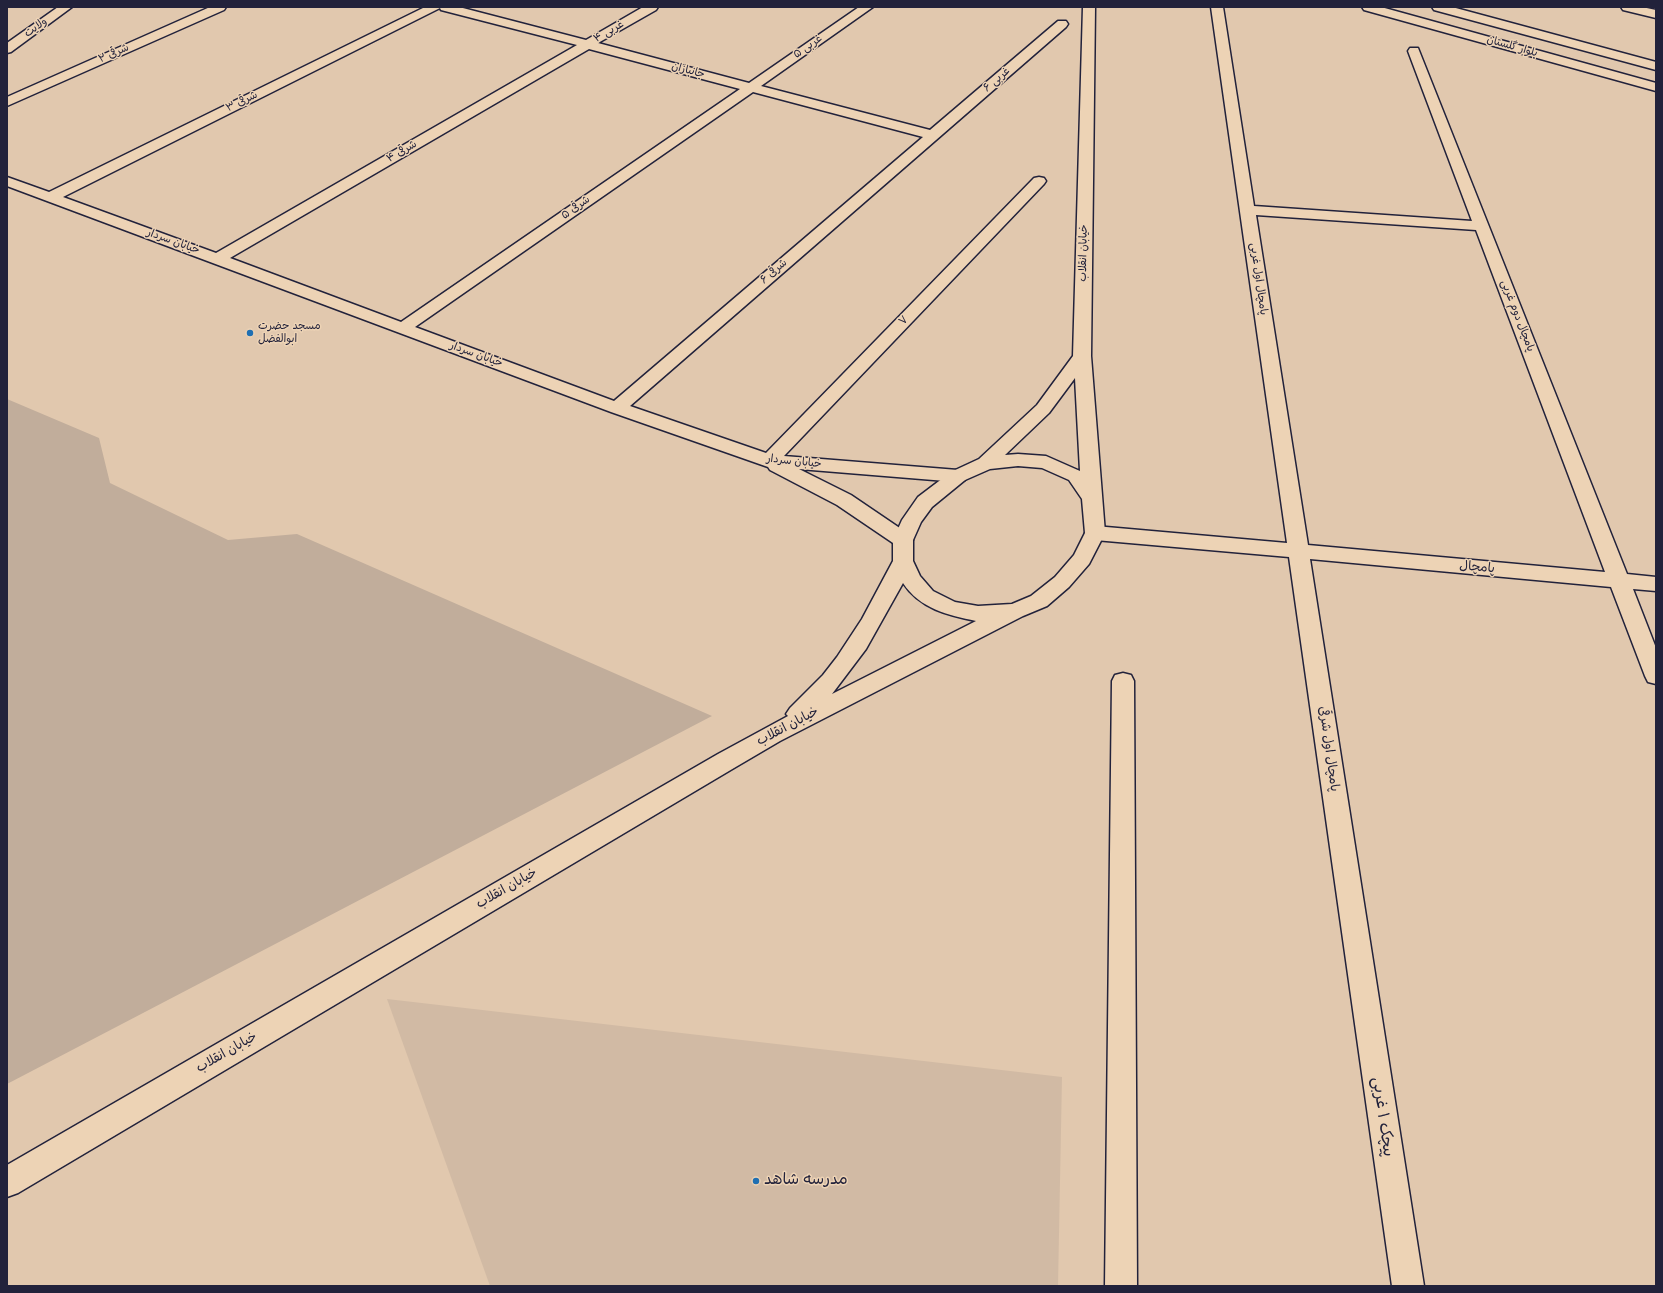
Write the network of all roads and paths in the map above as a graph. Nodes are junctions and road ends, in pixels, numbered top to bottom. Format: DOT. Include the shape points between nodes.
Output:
graph roads {
  1 [pos="66,7"];
  2 [pos="220,7"];
  3 [pos="434,7"];
  4 [pos="445,7"];
  5 [pos="652,7"];
  6 [pos="866,7"];
  7 [pos="1089,7"];
  8 [pos="1217,7"];
  9 [pos="1368,7"];
  10 [pos="1438,7"];
  11 [pos="1627,7"];
  12 [pos="1656,14"];
  13 [pos="1062,24"];
  14 [pos="587,45"];
  15 [pos="7,49"];
  16 [pos="1414,51"];
  17 [pos="1656,66"];
  18 [pos="750,87"];
  19 [pos="1656,87"];
  20 [pos="7,102"];
  21 [pos="932,135"];
  22 [pos="7,180"];
  23 [pos="1039,181"];
  24 [pos="50,197"];
  25 [pos="1248,210"];
  26 [pos="1482,226"];
  27 [pos="216,259"];
  28 [pos="403,328"];
  29 [pos="1082,356"];
  30 [pos="617,408"];
  31 [pos="769,461"];
  32 [pos="986,463"];
  33 [pos="958,476"];
  34 [pos="1092,499"];
  35 [pos="1095,533"];
  36 [pos="903,550"];
  37 [pos="1298,551"];
  38 [pos="1619,581"];
  39 [pos="1656,584"];
  40 [pos="1015,611"];
  41 [pos="1656,676"];
  42 [pos="1123,681"];
  43 [pos="772,735"];
  44 [pos="1357,947"];
  45 [pos="7,1182"];
  46 [pos="1121,1286"];
  47 [pos="1408,1286"];
  1 -- 15 [label="main road, ولایت"];
  2 -- 20 [label="main road, ۲ شرقی"];
  3 -- 24 [label="main road, ۳ شرقی"];
  4 -- 14 [label="main road, جانبازان"];
  5 -- 14 [label="main road, ۴ غربی"];
  6 -- 18 [label="main road, ۵ غربی"];
  7 -- 29 [label="main road, خیابان انقلاب"];
  8 -- 25 [label="main road, پامچال اول غربی"];
  9 -- 19 [label="main road, بلوار گلستان"];
  10 -- 17 [label="main road, بلوار گلستان"];
  11 -- 12 [label="main road"];
  13 -- 21 [label="main road, ۶ غربی"];
  14 -- 18 [label="main road, جانبازان"];
  14 -- 27 [label="main road, ۴ شرقی"];
  16 -- 26 [label="main road, پامچال دوم غربی"];
  18 -- 21 [label="main road, جانبازان"];
  18 -- 28 [label="main road, ۵ شرقی"];
  21 -- 30 [label="main road, ۶ شرقی"];
  22 -- 24 [label="main road, خیابان سردار"];
  23 -- 31 [label="main road, ۷"];
  24 -- 27 [label="main road, خیابان سردار"];
  25 -- 26 [label="main road"];
  25 -- 37 [label="main road, پامچال اول غربی"];
  26 -- 38 [label="main road, پامچال دوم غربی"];
  27 -- 28 [label="main road, خیابان سردار"];
  28 -- 30 [label="main road, خیابان سردار"];
  29 -- 32 [label="main road" via="1043,409"];
  29 -- 34 [label="main road, خیابان انقلاب"];
  30 -- 31 [label="main road, خیابان سردار"];
  31 -- 33 [label="main road, خیابان سردار"];
  31 -- 36 [label="main road" via="844,500"];
  32 -- 33 [label="main road"];
  32 -- 34 [label="main road" via="1018,460 1046,462 1076,476"];
  33 -- 36 [label="main road" via="925,502 912,520"];
  34 -- 35 [label="main road, خیابان انقلاب"];
  35 -- 37 [label="main road, پامچال"];
  35 -- 40 [label="main road" via="1082,559 1062,582 1039,601"];
  36 -- 40 [label="main road" via="911,580 926,596 950,608 978,614"];
  36 -- 43 [label="main road" via="878,613 845,663 815,700"];
  37 -- 38 [label="main road, پامچال"];
  37 -- 44 [label="main road, پامچال اول شرقی"];
  38 -- 39 [label="main road, پامچال"];
  38 -- 41 [label="main road, پامچال دوم غربی"];
  40 -- 43 [label="main road, خیابان انقلاب"];
  42 -- 46 [label="main road"];
  43 -- 45 [label="main road, خیابان انقلاب"];
  44 -- 47 [label="main road, پیچک ۱ غربی"];
}
